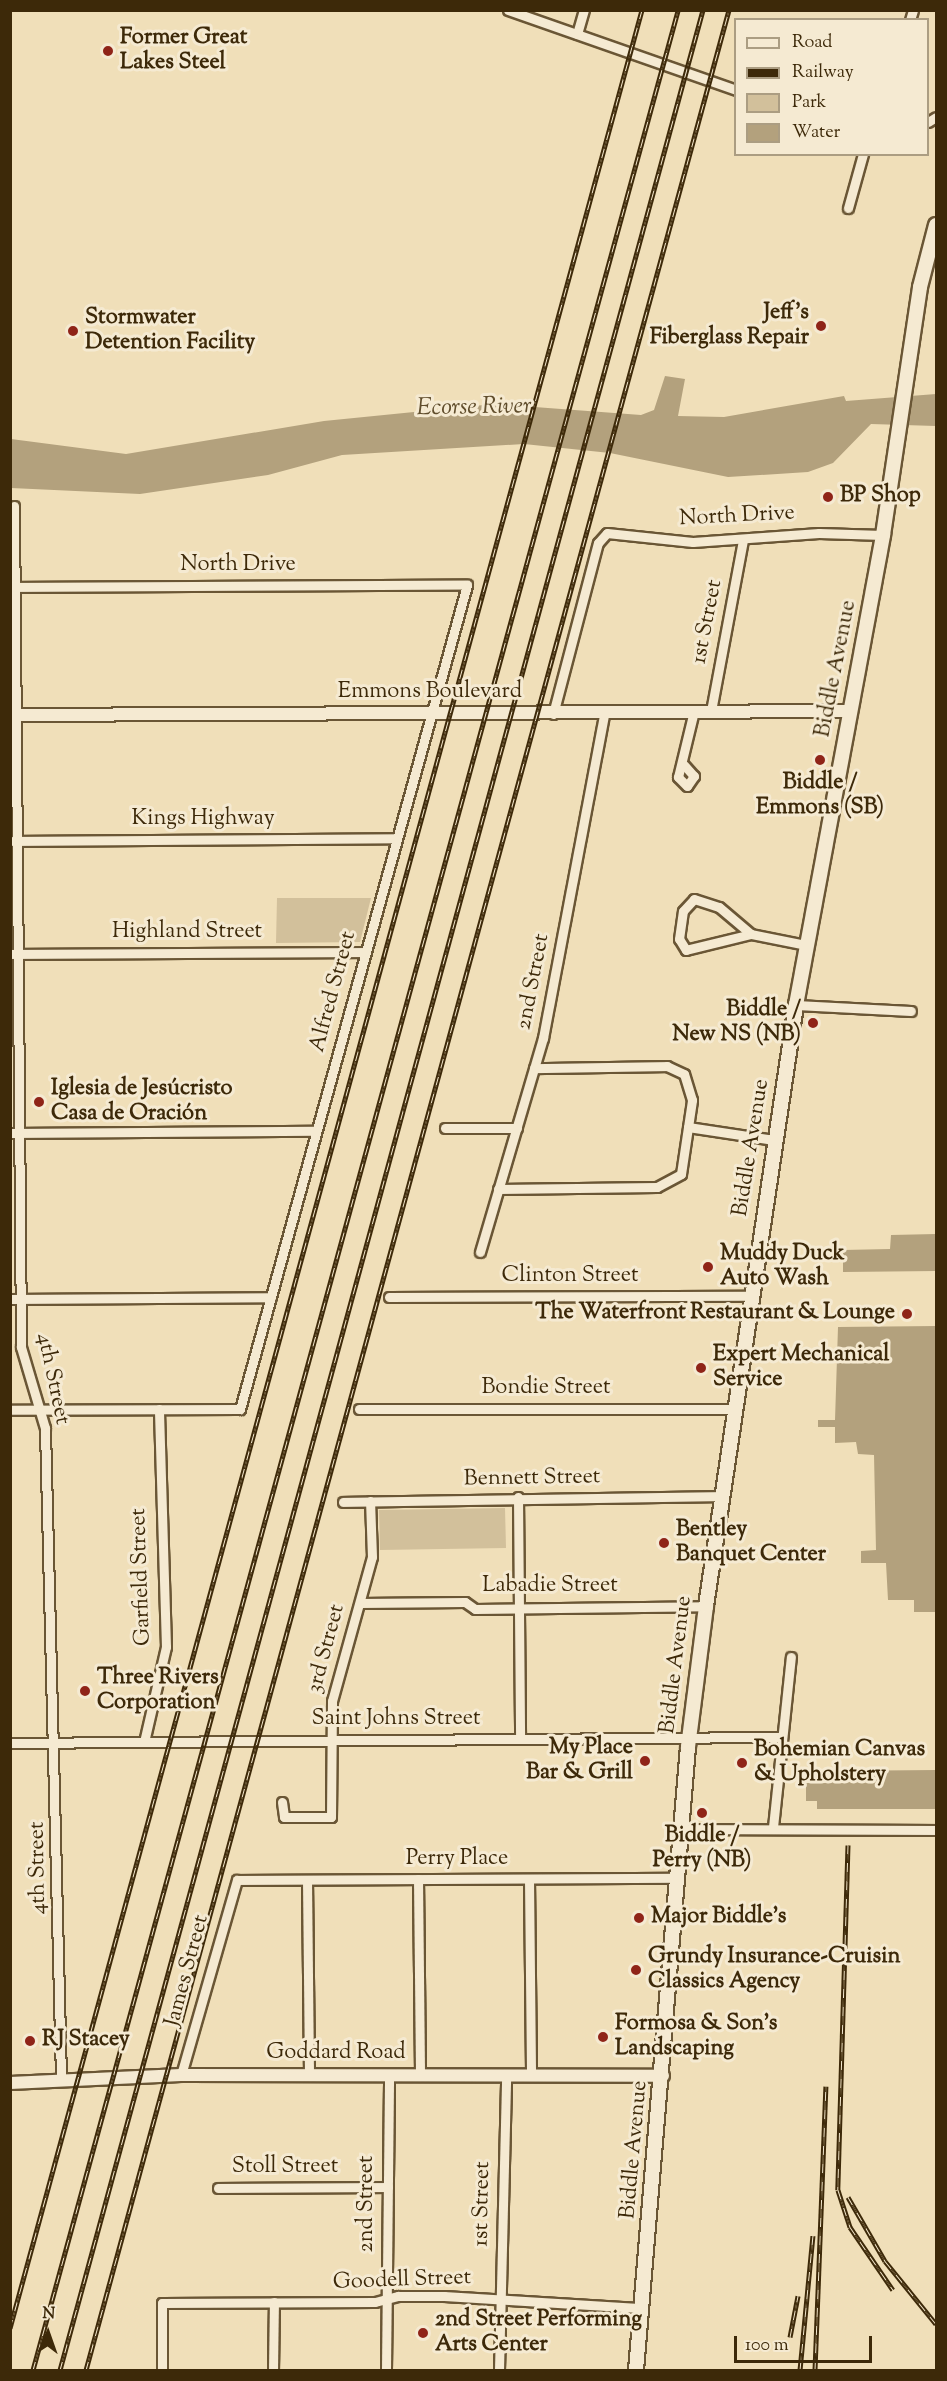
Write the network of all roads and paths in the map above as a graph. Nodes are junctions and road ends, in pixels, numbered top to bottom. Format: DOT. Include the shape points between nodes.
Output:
graph roads {
  1 [pos="508,10"];
  2 [pos="584,10"];
  3 [pos="577,33"];
  4 [pos="734,90"];
  5 [pos="862,156"];
  6 [pos="848,208"];
  7 [pos="936,225"];
  8 [pos="14,506"];
  9 [pos="884,535"];
  10 [pos="743,540"];
  11 [pos="467,585"];
  12 [pos="12,587"];
  13 [pos="694,711"];
  14 [pos="711,711"];
  15 [pos="850,711"];
  16 [pos="430,713"];
  17 [pos="553,714"];
  18 [pos="604,714"];
  19 [pos="13,715"];
  20 [pos="684,765"];
  21 [pos="396,838"];
  22 [pos="14,841"];
  23 [pos="751,934"];
  24 [pos="806,945"];
  25 [pos="365,952"];
  26 [pos="14,954"];
  27 [pos="796,1005"];
  28 [pos="911,1011"];
  29 [pos="534,1068"];
  30 [pos="688,1127"];
  31 [pos="445,1128"];
  32 [pos="517,1128"];
  33 [pos="316,1131"];
  34 [pos="15,1133"];
  35 [pos="774,1140"];
  36 [pos="498,1189"];
  37 [pos="480,1252"];
  38 [pos="751,1296"];
  39 [pos="271,1297"];
  40 [pos="389,1297"];
  41 [pos="15,1299"];
  42 [pos="159,1409"];
  43 [pos="359,1409"];
  44 [pos="734,1409"];
  45 [pos="10,1410"];
  46 [pos="40,1410"];
  47 [pos="722,1496"];
  48 [pos="518,1497"];
  49 [pos="370,1501"];
  50 [pos="343,1502"];
  51 [pos="360,1603"];
  52 [pos="706,1606"];
  53 [pos="519,1608"];
  54 [pos="791,1657"];
  55 [pos="689,1737"];
  56 [pos="782,1737"];
  57 [pos="520,1739"];
  58 [pos="332,1740"];
  59 [pos="144,1742"];
  60 [pos="10,1743"];
  61 [pos="56,1743"];
  62 [pos="282,1802"];
  63 [pos="773,1827"];
  64 [pos="681,1829"];
  65 [pos="936,1830"];
  66 [pos="678,1878"];
  67 [pos="418,1879"];
  68 [pos="529,1879"];
  69 [pos="237,1880"];
  70 [pos="307,1880"];
  71 [pos="420,2074"];
  72 [pos="181,2075"];
  73 [pos="309,2075"];
  74 [pos="389,2075"];
  75 [pos="506,2075"];
  76 [pos="531,2075"];
  77 [pos="663,2076"];
  78 [pos="61,2080"];
  79 [pos="10,2083"];
  80 [pos="388,2187"];
  81 [pos="218,2188"];
  82 [pos="387,2299"];
  83 [pos="501,2300"];
  84 [pos="274,2302"];
  85 [pos="643,2308"];
  86 [pos="162,2370"];
  87 [pos="273,2370"];
  88 [pos="386,2370"];
  89 [pos="499,2370"];
  90 [pos="636,2370"];
  1 -- 3 [label="street"];
  2 -- 3 [label="street"];
  3 -- 4 [label="street"];
  5 -- 6 [label="street"];
  7 -- 9 [label="main road, Biddle Avenue" via="920,287"];
  8 -- 12 [label="street, 4th Street"];
  9 -- 10 [label="street, North Drive" via="819,532"];
  9 -- 15 [label="main road, Biddle Avenue"];
  10 -- 14 [label="street, 1st Street"];
  10 -- 17 [label="street, North Drive" via="693,542 607,533 598,543"];
  11 -- 12 [label="street, North Drive"];
  11 -- 16 [label="street, Alfred Street"];
  12 -- 19 [label="street, 4th Street"];
  13 -- 14 [label="street, Emmons Boulevard"];
  13 -- 18 [label="street, Emmons Boulevard"];
  13 -- 20 [label="street"];
  14 -- 15 [label="street, Emmons Boulevard"];
  15 -- 24 [label="main road, Biddle Avenue"];
  16 -- 17 [label="street, Emmons Boulevard"];
  16 -- 19 [label="street, Emmons Boulevard"];
  16 -- 21 [label="street, Alfred Street"];
  17 -- 18 [label="street, Emmons Boulevard"];
  18 -- 29 [label="street, 2nd Street"];
  19 -- 22 [label="street, 4th Street"];
  21 -- 22 [label="street, Kings Highway"];
  21 -- 25 [label="street, Alfred Street"];
  22 -- 26 [label="street, 4th Street"];
  23 -- 23 [label="street" via="702,899 683,911 679,939 686,950 696,952"];
  23 -- 24 [label="street"];
  24 -- 27 [label="main road, Biddle Avenue"];
  25 -- 26 [label="street, Highland Street"];
  25 -- 33 [label="street, Alfred Street"];
  26 -- 34 [label="street, 4th Street"];
  27 -- 28 [label="street"];
  27 -- 35 [label="main road, Biddle Avenue"];
  29 -- 30 [label="street" via="672,1067 691,1085"];
  29 -- 32 [label="street, 2nd Street"];
  30 -- 35 [label="street"];
  30 -- 36 [label="street" via="681,1174 664,1186"];
  31 -- 32 [label="street"];
  32 -- 36 [label="street, 2nd Street"];
  33 -- 34 [label="street"];
  33 -- 39 [label="street, Alfred Street"];
  34 -- 41 [label="street, 4th Street"];
  35 -- 38 [label="main road, Biddle Avenue"];
  36 -- 37 [label="street, 2nd Street"];
  38 -- 40 [label="street, Clinton Street"];
  38 -- 44 [label="main road, Biddle Avenue"];
  39 -- 41 [label="street"];
  39 -- 42 [label="street, Alfred Street" via="240,1409"];
  41 -- 46 [label="street, 4th Street" via="21,1347"];
  42 -- 46 [label="street"];
  42 -- 59 [label="street, Garfield Street" via="166,1647"];
  43 -- 44 [label="street, Bondie Street"];
  44 -- 47 [label="main road, Biddle Avenue"];
  45 -- 46 [label="street"];
  46 -- 61 [label="street, 4th Street"];
  47 -- 48 [label="street, Bennett Street"];
  47 -- 52 [label="main road, Biddle Avenue"];
  48 -- 49 [label="street, Bennett Street"];
  48 -- 53 [label="street"];
  49 -- 50 [label="street, Bennett Street"];
  49 -- 51 [label="street, 3rd Street" via="372,1557"];
  51 -- 53 [label="street, Labadie Street"];
  51 -- 58 [label="street, 3rd Street" via="333,1695"];
  52 -- 53 [label="street, Labadie Street"];
  52 -- 55 [label="main road, Biddle Avenue"];
  53 -- 57 [label="street"];
  54 -- 56 [label="street"];
  55 -- 56 [label="street, Saint Johns Street"];
  55 -- 57 [label="street, Saint Johns Street"];
  55 -- 64 [label="main road, Biddle Avenue"];
  56 -- 63 [label="street"];
  57 -- 58 [label="street, Saint Johns Street"];
  58 -- 59 [label="street, Saint Johns Street"];
  58 -- 62 [label="street, 3rd Street" via="331,1817 284,1817"];
  59 -- 61 [label="street, Saint Johns Street"];
  60 -- 61 [label="street, Saint Johns Street"];
  61 -- 78 [label="street, 4th Street"];
  63 -- 64 [label="street"];
  63 -- 65 [label="street"];
  64 -- 66 [label="main road, Biddle Avenue"];
  66 -- 68 [label="street, Perry Place"];
  66 -- 77 [label="main road, Biddle Avenue"];
  67 -- 68 [label="street, Perry Place"];
  67 -- 70 [label="street, Perry Place"];
  67 -- 71 [label="street"];
  68 -- 76 [label="street"];
  69 -- 70 [label="street, Perry Place"];
  69 -- 72 [label="street, James Street"];
  70 -- 73 [label="street"];
  71 -- 74 [label="street, Goddard Road"];
  71 -- 75 [label="street, Goddard Road"];
  72 -- 73 [label="street, Goddard Road"];
  72 -- 78 [label="street, Goddard Road"];
  73 -- 74 [label="street, Goddard Road"];
  74 -- 80 [label="street, 2nd Street"];
  75 -- 76 [label="street, Goddard Road"];
  75 -- 83 [label="street, 1st Street"];
  76 -- 77 [label="street, Goddard Road"];
  77 -- 85 [label="main road, Biddle Avenue"];
  78 -- 79 [label="street, Goddard Road"];
  80 -- 81 [label="street, Stoll Street"];
  80 -- 82 [label="street, 2nd Street"];
  82 -- 83 [label="street, Goodell Street"];
  82 -- 84 [label="street, Goodell Street"];
  82 -- 88 [label="street, 2nd Street"];
  83 -- 85 [label="street, Goodell Street"];
  83 -- 89 [label="street, 1st Street"];
  84 -- 86 [label="street, Goodell Street" via="162,2303"];
  84 -- 87 [label="street"];
  85 -- 90 [label="main road, Biddle Avenue"];
}
